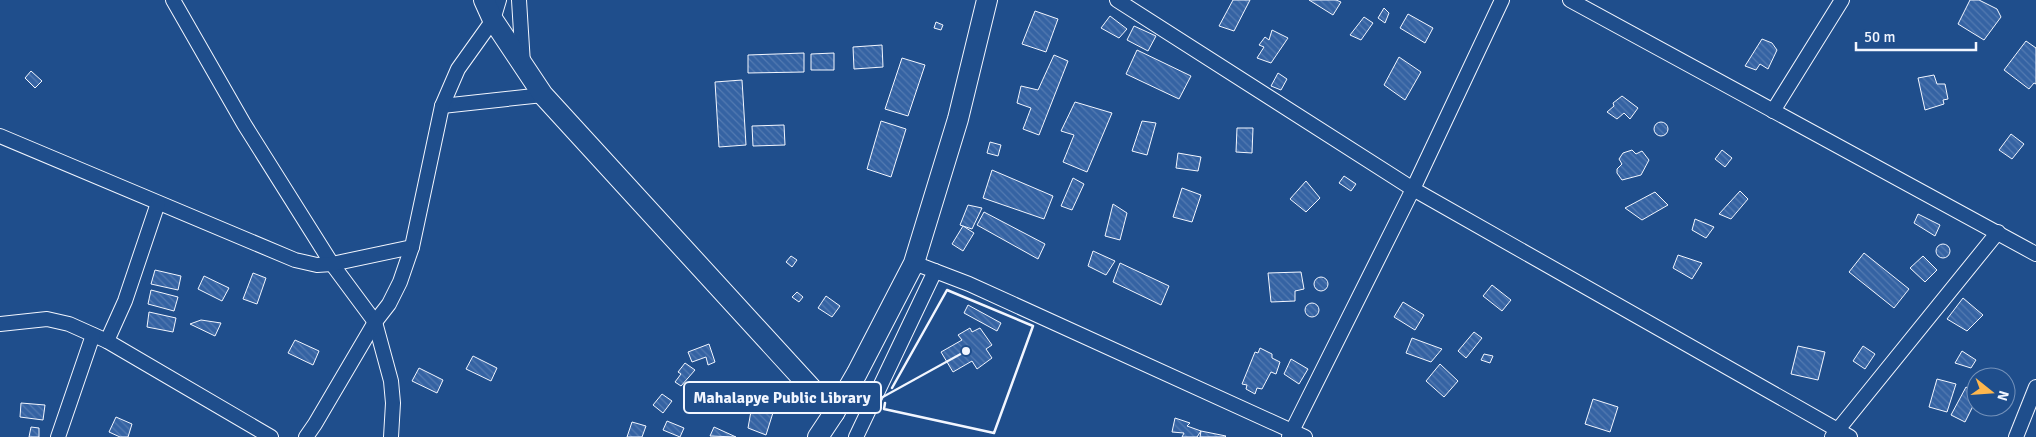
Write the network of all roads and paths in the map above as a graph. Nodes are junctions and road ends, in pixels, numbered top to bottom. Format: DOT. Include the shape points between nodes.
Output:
graph roads {
  1 [pos="173,0"];
  2 [pos="484,0"];
  3 [pos="499,0"];
  4 [pos="519,0"];
  5 [pos="987,0"];
  6 [pos="1117,0"];
  7 [pos="1502,0"];
  8 [pos="1570,0"];
  9 [pos="1842,0"];
  10 [pos="1133,4"];
  11 [pos="493,20"];
  12 [pos="523,67"];
  13 [pos="543,95"];
  14 [pos="442,106"];
  15 [pos="1773,111"];
  16 [pos="0,136"];
  17 [pos="1413,189"];
  18 [pos="158,203"];
  19 [pos="1998,232"];
  20 [pos="412,248"];
  21 [pos="2036,254"];
  22 [pos="914,263"];
  23 [pos="332,264"];
  24 [pos="935,271"];
  25 [pos="375,322"];
  26 [pos="0,324"];
  27 [pos="93,335"];
  28 [pos="107,341"];
  29 [pos="2036,387"];
  30 [pos="834,413"];
  31 [pos="1840,434"];
  32 [pos="1296,435"];
  33 [pos="58,437"];
  34 [pos="271,437"];
  35 [pos="306,437"];
  36 [pos="391,437"];
  37 [pos="818,437"];
  38 [pos="856,437"];
  39 [pos="2016,437"];
  1 -- 23 [label="street" via="244,124"];
  2 -- 11 [label="street"];
  3 -- 11 [label="street"];
  4 -- 12 [label="street"];
  5 -- 22 [label="street" via="958,119"];
  6 -- 10 [label="street"];
  7 -- 17 [label="street"];
  8 -- 15 [label="street"];
  9 -- 15 [label="street"];
  10 -- 17 [label="street"];
  11 -- 12 [label="street"];
  11 -- 14 [label="street" via="458,69"];
  12 -- 13 [label="street"];
  13 -- 14 [label="street"];
  13 -- 30 [label="street"];
  14 -- 20 [label="street"];
  15 -- 19 [label="street"];
  16 -- 18 [label="street"];
  17 -- 31 [label="street"];
  17 -- 32 [label="street" via="1368,276"];
  18 -- 23 [label="street" via="295,260 316,265"];
  18 -- 28 [label="street" via="128,294"];
  19 -- 21 [label="street"];
  19 -- 31 [label="street"];
  20 -- 23 [label="street"];
  20 -- 25 [label="street" via="389,304"];
  22 -- 24 [label="street"];
  22 -- 30 [label="street"];
  23 -- 25 [label="street"];
  24 -- 32 [label="street"];
  24 -- 38 [label="street"];
  25 -- 35 [label="street"];
  25 -- 36 [label="street" via="390,380 393,403"];
  26 -- 27 [label="street" via="47,320 69,324"];
  27 -- 28 [label="street"];
  27 -- 33 [label="street"];
  28 -- 34 [label="street"];
  29 -- 39 [label="street"];
  30 -- 37 [label="street"];
}
